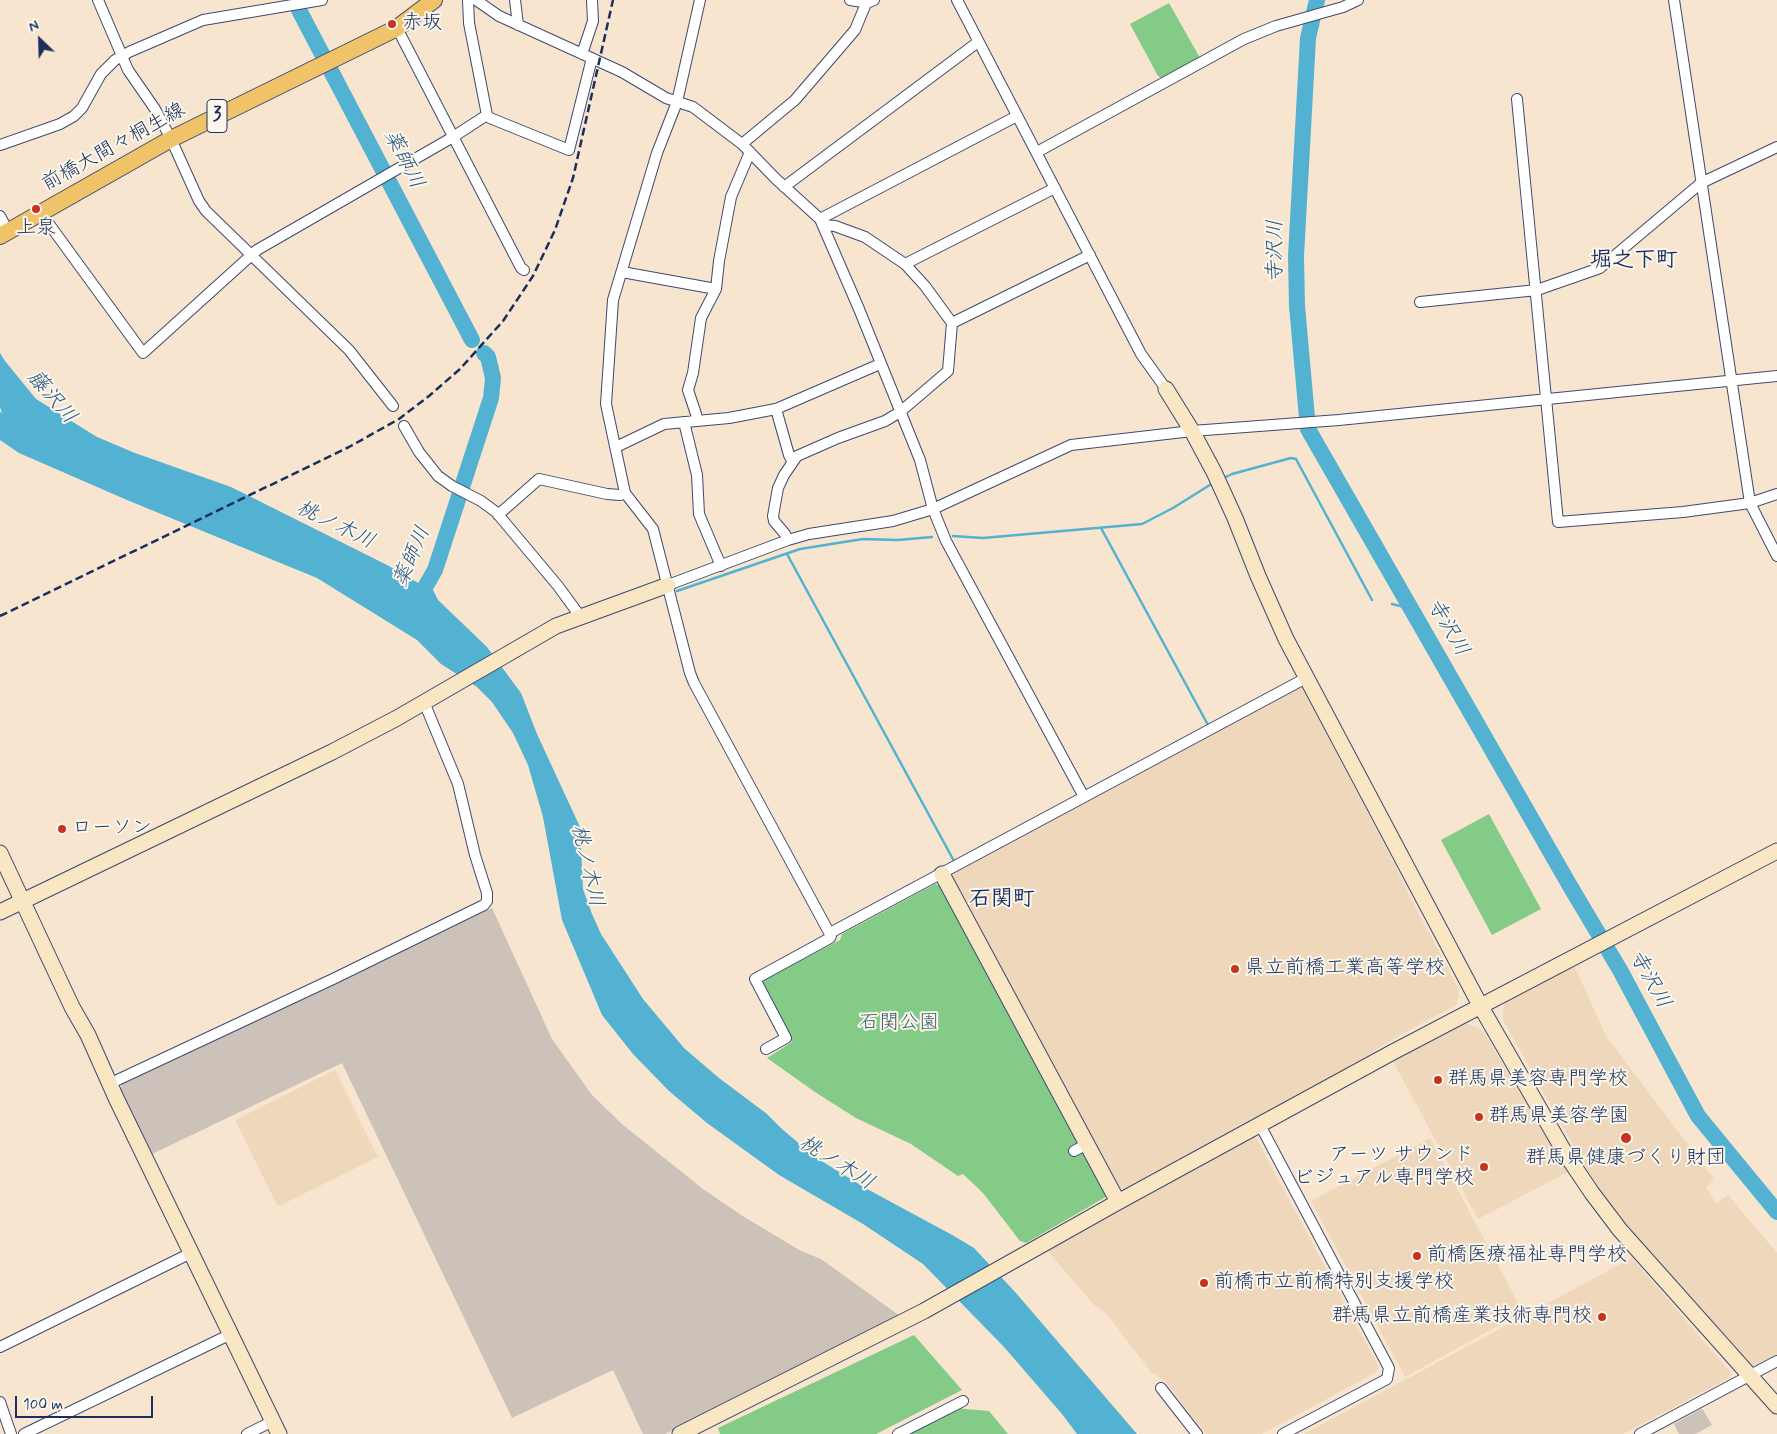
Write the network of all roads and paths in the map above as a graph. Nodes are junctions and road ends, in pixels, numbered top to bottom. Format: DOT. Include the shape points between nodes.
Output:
graph roads {
  1 [pos="98,0"];
  2 [pos="322,0"];
  3 [pos="434,0"];
  4 [pos="468,0"];
  5 [pos="476,0"];
  6 [pos="515,0"];
  7 [pos="592,0"];
  8 [pos="700,0"];
  9 [pos="850,0"];
  10 [pos="956,0"];
  11 [pos="1358,0"];
  12 [pos="1674,0"];
  13 [pos="869,2"];
  14 [pos="518,25"];
  15 [pos="397,28"];
  16 [pos="978,42"];
  17 [pos="121,56"];
  18 [pos="587,56"];
  19 [pos="1517,99"];
  20 [pos="678,102"];
  21 [pos="487,115"];
  22 [pos="1017,116"];
  23 [pos="453,137"];
  24 [pos="171,140"];
  25 [pos="742,144"];
  26 [pos="0,145"];
  27 [pos="1777,147"];
  28 [pos="750,152"];
  29 [pos="1037,152"];
  30 [pos="1700,183"];
  31 [pos="784,187"];
  32 [pos="1055,188"];
  33 [pos="41,213"];
  34 [pos="0,216"];
  35 [pos="822,222"];
  36 [pos="4,234"];
  37 [pos="250,255"];
  38 [pos="1090,255"];
  39 [pos="905,264"];
  40 [pos="524,270"];
  41 [pos="622,272"];
  42 [pos="716,289"];
  43 [pos="1537,290"];
  44 [pos="1420,302"];
  45 [pos="952,324"];
  46 [pos="880,364"];
  47 [pos="1777,376"];
  48 [pos="1730,381"];
  49 [pos="1166,389"];
  50 [pos="1546,399"];
  51 [pos="393,406"];
  52 [pos="776,409"];
  53 [pos="900,412"];
  54 [pos="696,421"];
  55 [pos="684,422"];
  56 [pos="404,426"];
  57 [pos="1192,431"];
  58 [pos="616,447"];
  59 [pos="792,461"];
  60 [pos="625,493"];
  61 [pos="1777,494"];
  62 [pos="1750,503"];
  63 [pos="933,509"];
  64 [pos="498,515"];
  65 [pos="788,540"];
  66 [pos="1777,556"];
  67 [pos="721,566"];
  68 [pos="668,585"];
  69 [pos="580,616"];
  70 [pos="1306,678"];
  71 [pos="429,699"];
  72 [pos="1084,797"];
  73 [pos="1777,851"];
  74 [pos="0,853"];
  75 [pos="942,874"];
  76 [pos="24,901"];
  77 [pos="0,912"];
  78 [pos="830,933"];
  79 [pos="1481,1006"];
  80 [pos="766,1049"];
  81 [pos="110,1083"];
  82 [pos="1260,1125"];
  83 [pos="1118,1202"];
  84 [pos="191,1253"];
  85 [pos="230,1334"];
  86 [pos="0,1348"];
  87 [pos="1777,1361"];
  88 [pos="1749,1375"];
  89 [pos="1162,1388"];
  90 [pos="963,1401"];
  91 [pos="0,1402"];
  92 [pos="1777,1406"];
  93 [pos="276,1428"];
  94 [pos="11,1434"];
  95 [pos="24,1434"];
  96 [pos="247,1434"];
  97 [pos="680,1434"];
  98 [pos="898,1434"];
  99 [pos="1198,1434"];
  100 [pos="1284,1434"];
  101 [pos="1640,1434"];
  1 -- 17 [label="street"];
  2 -- 17 [label="street" via="203,20"];
  3 -- 15 [label="main road, 前橋大間々桐生線 / 3"];
  4 -- 21 [label="street" via="469,23"];
  5 -- 14 [label="street"];
  6 -- 14 [label="street"];
  7 -- 18 [label="street" via="593,21"];
  8 -- 20 [label="street"];
  9 -- 13 [label="street"];
  10 -- 16 [label="street"];
  11 -- 29 [label="street" via="1244,39"];
  12 -- 30 [label="street"];
  13 -- 25 [label="street" via="855,30 795,100"];
  14 -- 18 [label="street"];
  15 -- 23 [label="street"];
  15 -- 24 [label="main road, 前橋大間々桐生線 / 3"];
  16 -- 22 [label="street"];
  16 -- 31 [label="street"];
  17 -- 24 [label="street"];
  17 -- 26 [label="street" via="101,74 74,116"];
  18 -- 20 [label="street"];
  18 -- 21 [label="street" via="569,150"];
  19 -- 43 [label="street"];
  20 -- 25 [label="street" via="693,107"];
  20 -- 41 [label="street" via="657,153"];
  21 -- 23 [label="street"];
  22 -- 29 [label="street"];
  22 -- 35 [label="street"];
  23 -- 37 [label="street"];
  23 -- 40 [label="street"];
  24 -- 33 [label="main road, 前橋大間々桐生線 / 3"];
  24 -- 37 [label="street" via="199,201"];
  25 -- 28 [label="street"];
  27 -- 30 [label="street"];
  28 -- 31 [label="street"];
  28 -- 42 [label="street" via="731,197"];
  29 -- 32 [label="street"];
  30 -- 43 [label="street" via="1600,268"];
  30 -- 48 [label="street"];
  31 -- 35 [label="street"];
  32 -- 38 [label="street"];
  32 -- 39 [label="street"];
  33 -- 36 [label="main road, 前橋大間々桐生線 / 3"];
  33 -- 37 [label="street" via="143,352"];
  34 -- 36 [label="street"];
  35 -- 39 [label="street" via="865,237"];
  35 -- 46 [label="street"];
  37 -- 51 [label="street" via="349,350"];
  38 -- 45 [label="street"];
  38 -- 49 [label="street" via="1141,354"];
  39 -- 45 [label="street" via="926,286"];
  41 -- 42 [label="street"];
  41 -- 58 [label="street" via="613,300 606,404"];
  42 -- 54 [label="street" via="701,318 688,390"];
  43 -- 44 [label="street"];
  43 -- 50 [label="street"];
  45 -- 53 [label="street" via="948,371"];
  46 -- 52 [label="street"];
  46 -- 53 [label="street"];
  47 -- 48 [label="street"];
  48 -- 50 [label="street"];
  48 -- 62 [label="street"];
  49 -- 57 [label="street"];
  50 -- 57 [label="street"];
  50 -- 62 [label="street" via="1558,522"];
  52 -- 54 [label="street"];
  52 -- 59 [label="street"];
  53 -- 59 [label="street"];
  53 -- 63 [label="street" via="920,460"];
  54 -- 55 [label="street"];
  55 -- 58 [label="street" via="664,424"];
  55 -- 67 [label="street" via="697,475 699,514"];
  56 -- 64 [label="street" via="432,470 452,486 482,501"];
  57 -- 63 [label="street" via="1071,445"];
  57 -- 70 [label="street" via="1228,503"];
  58 -- 60 [label="street"];
  59 -- 65 [label="street" via="778,488 773,516"];
  60 -- 64 [label="street" via="607,494 539,479"];
  60 -- 68 [label="street" via="654,529"];
  61 -- 62 [label="street"];
  62 -- 66 [label="street"];
  63 -- 65 [label="street" via="893,521"];
  63 -- 72 [label="street" via="946,541"];
  64 -- 69 [label="street"];
  65 -- 67 [label="street"];
  67 -- 68 [label="street"];
  68 -- 69 [label="street"];
  68 -- 78 [label="street" via="694,683"];
  69 -- 71 [label="street" via="523,644"];
  70 -- 72 [label="street"];
  70 -- 79 [label="street"];
  71 -- 76 [label="street" via="332,752"];
  71 -- 81 [label="street" via="458,784 487,893 484,905"];
  72 -- 75 [label="street"];
  73 -- 79 [label="street"];
  74 -- 76 [label="street"];
  75 -- 78 [label="street"];
  75 -- 83 [label="street" via="1081,1147"];
  76 -- 77 [label="street"];
  76 -- 81 [label="street"];
  78 -- 80 [label="street" via="830,938 754,979 786,1038"];
  79 -- 82 [label="street"];
  79 -- 88 [label="street" via="1565,1153 1592,1193 1620,1230"];
  81 -- 84 [label="street"];
  82 -- 83 [label="street"];
  82 -- 100 [label="street" via="1389,1368 1387,1379"];
  83 -- 97 [label="street" via="933,1306"];
  84 -- 85 [label="street"];
  84 -- 86 [label="street"];
  85 -- 93 [label="street"];
  85 -- 95 [label="street"];
  87 -- 88 [label="street"];
  88 -- 92 [label="street"];
  88 -- 101 [label="street"];
  89 -- 99 [label="street"];
  90 -- 98 [label="street"];
  91 -- 94 [label="street"];
  93 -- 96 [label="street"];
}
